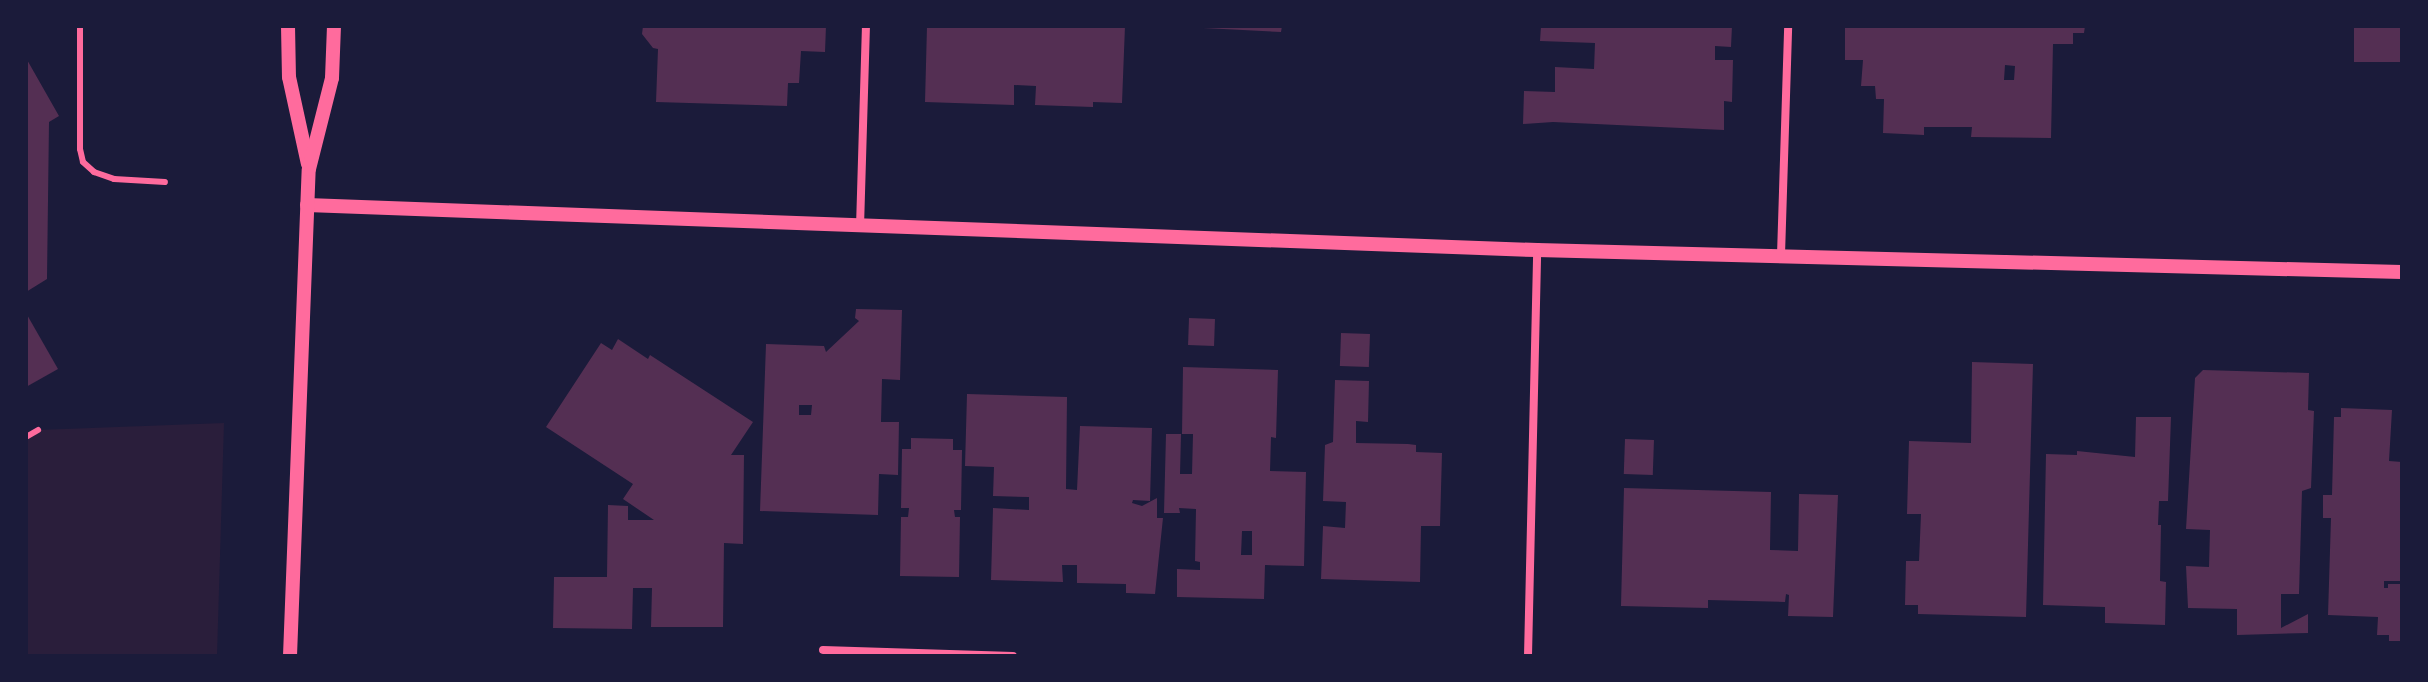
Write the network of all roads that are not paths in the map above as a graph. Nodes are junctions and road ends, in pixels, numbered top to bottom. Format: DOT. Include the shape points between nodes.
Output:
graph roads {
  1 [pos="80,26"];
  2 [pos="288,26"];
  3 [pos="334,26"];
  4 [pos="866,26"];
  5 [pos="1788,26"];
  6 [pos="309,169"];
  7 [pos="165,182"];
  8 [pos="307,205"];
  9 [pos="860,227"];
  10 [pos="1537,250"];
  11 [pos="1781,255"];
  12 [pos="2402,272"];
  13 [pos="38,430"];
  14 [pos="26,437"];
  15 [pos="823,650"];
  16 [pos="290,656"];
  17 [pos="1013,656"];
  18 [pos="1528,656"];
  1 -- 7 [label="lane" via="83,162 114,179"];
  2 -- 6 [label="street" via="289,77"];
  3 -- 6 [label="street" via="332,78"];
  4 -- 9 [label="street"];
  5 -- 11 [label="street"];
  6 -- 8 [label="street"];
  8 -- 9 [label="street"];
  8 -- 16 [label="street"];
  9 -- 10 [label="street"];
  10 -- 11 [label="street"];
  10 -- 18 [label="street"];
  11 -- 12 [label="street"];
  13 -- 14 [label="lane"];
  15 -- 17 [label="street"];
}
